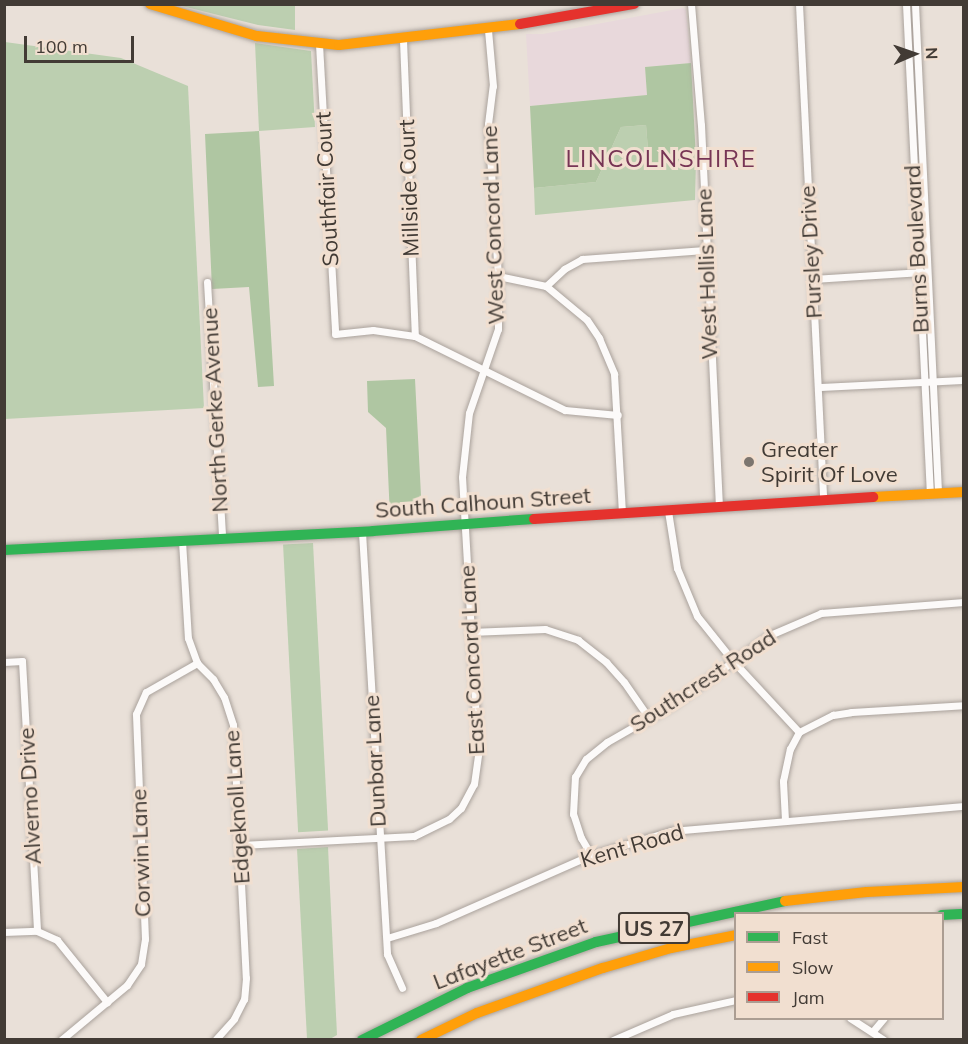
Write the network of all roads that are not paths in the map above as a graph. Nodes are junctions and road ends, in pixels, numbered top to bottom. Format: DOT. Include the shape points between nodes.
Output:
graph roads {
  1 [pos="150,4"];
  2 [pos="634,4"];
  3 [pos="691,4"];
  4 [pos="799,4"];
  5 [pos="906,4"];
  6 [pos="915,4"];
  7 [pos="572,10"];
  8 [pos="488,30"];
  9 [pos="403,40"];
  10 [pos="319,44"];
  11 [pos="705,250"];
  12 [pos="918,272"];
  13 [pos="928,272"];
  14 [pos="498,276"];
  15 [pos="813,279"];
  16 [pos="207,282"];
  17 [pos="546,286"];
  18 [pos="415,336"];
  19 [pos="486,369"];
  20 [pos="963,380"];
  21 [pos="923,381"];
  22 [pos="932,381"];
  23 [pos="819,387"];
  24 [pos="618,415"];
  25 [pos="963,492"];
  26 [pos="934,493"];
  27 [pos="823,500"];
  28 [pos="719,508"];
  29 [pos="668,511"];
  30 [pos="622,512"];
  31 [pos="466,523"];
  32 [pos="362,532"];
  33 [pos="222,538"];
  34 [pos="183,540"];
  35 [pos="4,550"];
  36 [pos="963,602"];
  37 [pos="470,632"];
  38 [pos="4,662"];
  39 [pos="733,662"];
  40 [pos="197,663"];
  41 [pos="963,705"];
  42 [pos="649,718"];
  43 [pos="799,732"];
  44 [pos="963,806"];
  45 [pos="785,820"];
  46 [pos="379,836"];
  47 [pos="241,845"];
  48 [pos="591,855"];
  49 [pos="963,887"];
  50 [pos="963,914"];
  51 [pos="944,915"];
  52 [pos="37,931"];
  53 [pos="4,932"];
  54 [pos="734,935"];
  55 [pos="387,938"];
  56 [pos="402,987"];
  57 [pos="734,1000"];
  58 [pos="108,1002"];
  59 [pos="854,1020"];
  60 [pos="882,1020"];
  61 [pos="873,1031"];
  62 [pos="61,1040"];
  63 [pos="215,1040"];
  64 [pos="362,1040"];
  65 [pos="421,1040"];
  66 [pos="613,1040"];
  67 [pos="884,1040"];
  1 -- 10 [label="main road" via="257,36"];
  2 -- 7 [label="main road"];
  3 -- 11 [label="street, West Hollis Lane" via="702,125"];
  4 -- 15 [label="street, Pursley Drive"];
  5 -- 12 [label="street, Burns Boulevard"];
  6 -- 13 [label="street, Burns Boulevard"];
  7 -- 8 [label="main road"];
  8 -- 9 [label="main road"];
  8 -- 14 [label="street, West Concord Lane" via="493,86 488,124"];
  9 -- 10 [label="main road"];
  9 -- 18 [label="street, Millside Court"];
  10 -- 18 [label="street, Southfair Court" via="335,334 373,330"];
  11 -- 17 [label="street" via="582,259"];
  11 -- 28 [label="street, West Hollis Lane"];
  12 -- 13 [label="street"];
  12 -- 15 [label="street"];
  12 -- 21 [label="street, Burns Boulevard"];
  13 -- 22 [label="street, Burns Boulevard"];
  14 -- 17 [label="street"];
  14 -- 19 [label="street, West Concord Lane" via="498,329"];
  15 -- 23 [label="street, Pursley Drive"];
  16 -- 33 [label="street, North Gerke Avenue"];
  17 -- 24 [label="street" via="587,320 599,338 614,374"];
  18 -- 19 [label="street"];
  19 -- 24 [label="street" via="565,410"];
  19 -- 31 [label="street, West Concord Lane" via="469,413 464,445"];
  20 -- 22 [label="street"];
  21 -- 22 [label="street"];
  21 -- 23 [label="street"];
  21 -- 26 [label="street, Burns Boulevard"];
  22 -- 26 [label="street, Burns Boulevard"];
  23 -- 27 [label="street, Pursley Drive"];
  24 -- 30 [label="street"];
  25 -- 26 [label="main road, South Calhoun Street"];
  26 -- 27 [label="main road, South Calhoun Street"];
  27 -- 28 [label="main road, South Calhoun Street"];
  28 -- 29 [label="main road, South Calhoun Street"];
  29 -- 30 [label="main road, South Calhoun Street"];
  29 -- 39 [label="street" via="673,552 683,586 697,616"];
  30 -- 31 [label="main road, South Calhoun Street"];
  31 -- 32 [label="main road, South Calhoun Street"];
  31 -- 37 [label="street, East Concord Lane"];
  32 -- 33 [label="main road, South Calhoun Street"];
  32 -- 46 [label="street, Dunbar Lane"];
  33 -- 34 [label="main road, South Calhoun Street"];
  34 -- 35 [label="main road, South Calhoun Street"];
  34 -- 40 [label="street, Edgeknoll Lane" via="188,638"];
  36 -- 39 [label="street, Southcrest Road" via="821,613 770,635"];
  37 -- 42 [label="street" via="545,629 578,640 612,669"];
  37 -- 46 [label="street, East Concord Lane" via="478,754 469,796 449,819 414,836"];
  38 -- 52 [label="street, Alverno Drive" via="22,662"];
  39 -- 42 [label="street, Southcrest Road"];
  39 -- 43 [label="street"];
  40 -- 47 [label="street, Edgeknoll Lane" via="224,697 233,725"];
  40 -- 58 [label="street, Corwin Lane" via="146,692 136,714 145,939 141,964 127,985"];
  41 -- 43 [label="street" via="851,712 833,715"];
  42 -- 48 [label="street, Southcrest Road" via="607,742 586,759 575,777 573,814"];
  43 -- 45 [label="street" via="790,749 783,781"];
  44 -- 45 [label="street, Kent Road"];
  45 -- 48 [label="street, Kent Road" via="671,831"];
  46 -- 47 [label="street"];
  46 -- 55 [label="street, Dunbar Lane"];
  47 -- 63 [label="street, Edgeknoll Lane" via="244,999 234,1019"];
  48 -- 55 [label="street, Kent Road" via="436,923"];
  49 -- 64 [label="main road, Lafayette Street / US 27" via="867,891 791,900 596,942 467,988"];
  50 -- 51 [label="main road"];
  52 -- 53 [label="street"];
  52 -- 58 [label="street" via="57,940"];
  54 -- 65 [label="main road, Lafayette Street / US 27" via="603,968 477,1013"];
  55 -- 56 [label="street, Dunbar Lane" via="387,954"];
  57 -- 66 [label="street" via="672,1014"];
  58 -- 62 [label="street, Corwin Lane"];
  59 -- 61 [label="street"];
  60 -- 61 [label="street"];
  61 -- 67 [label="street"];
}
